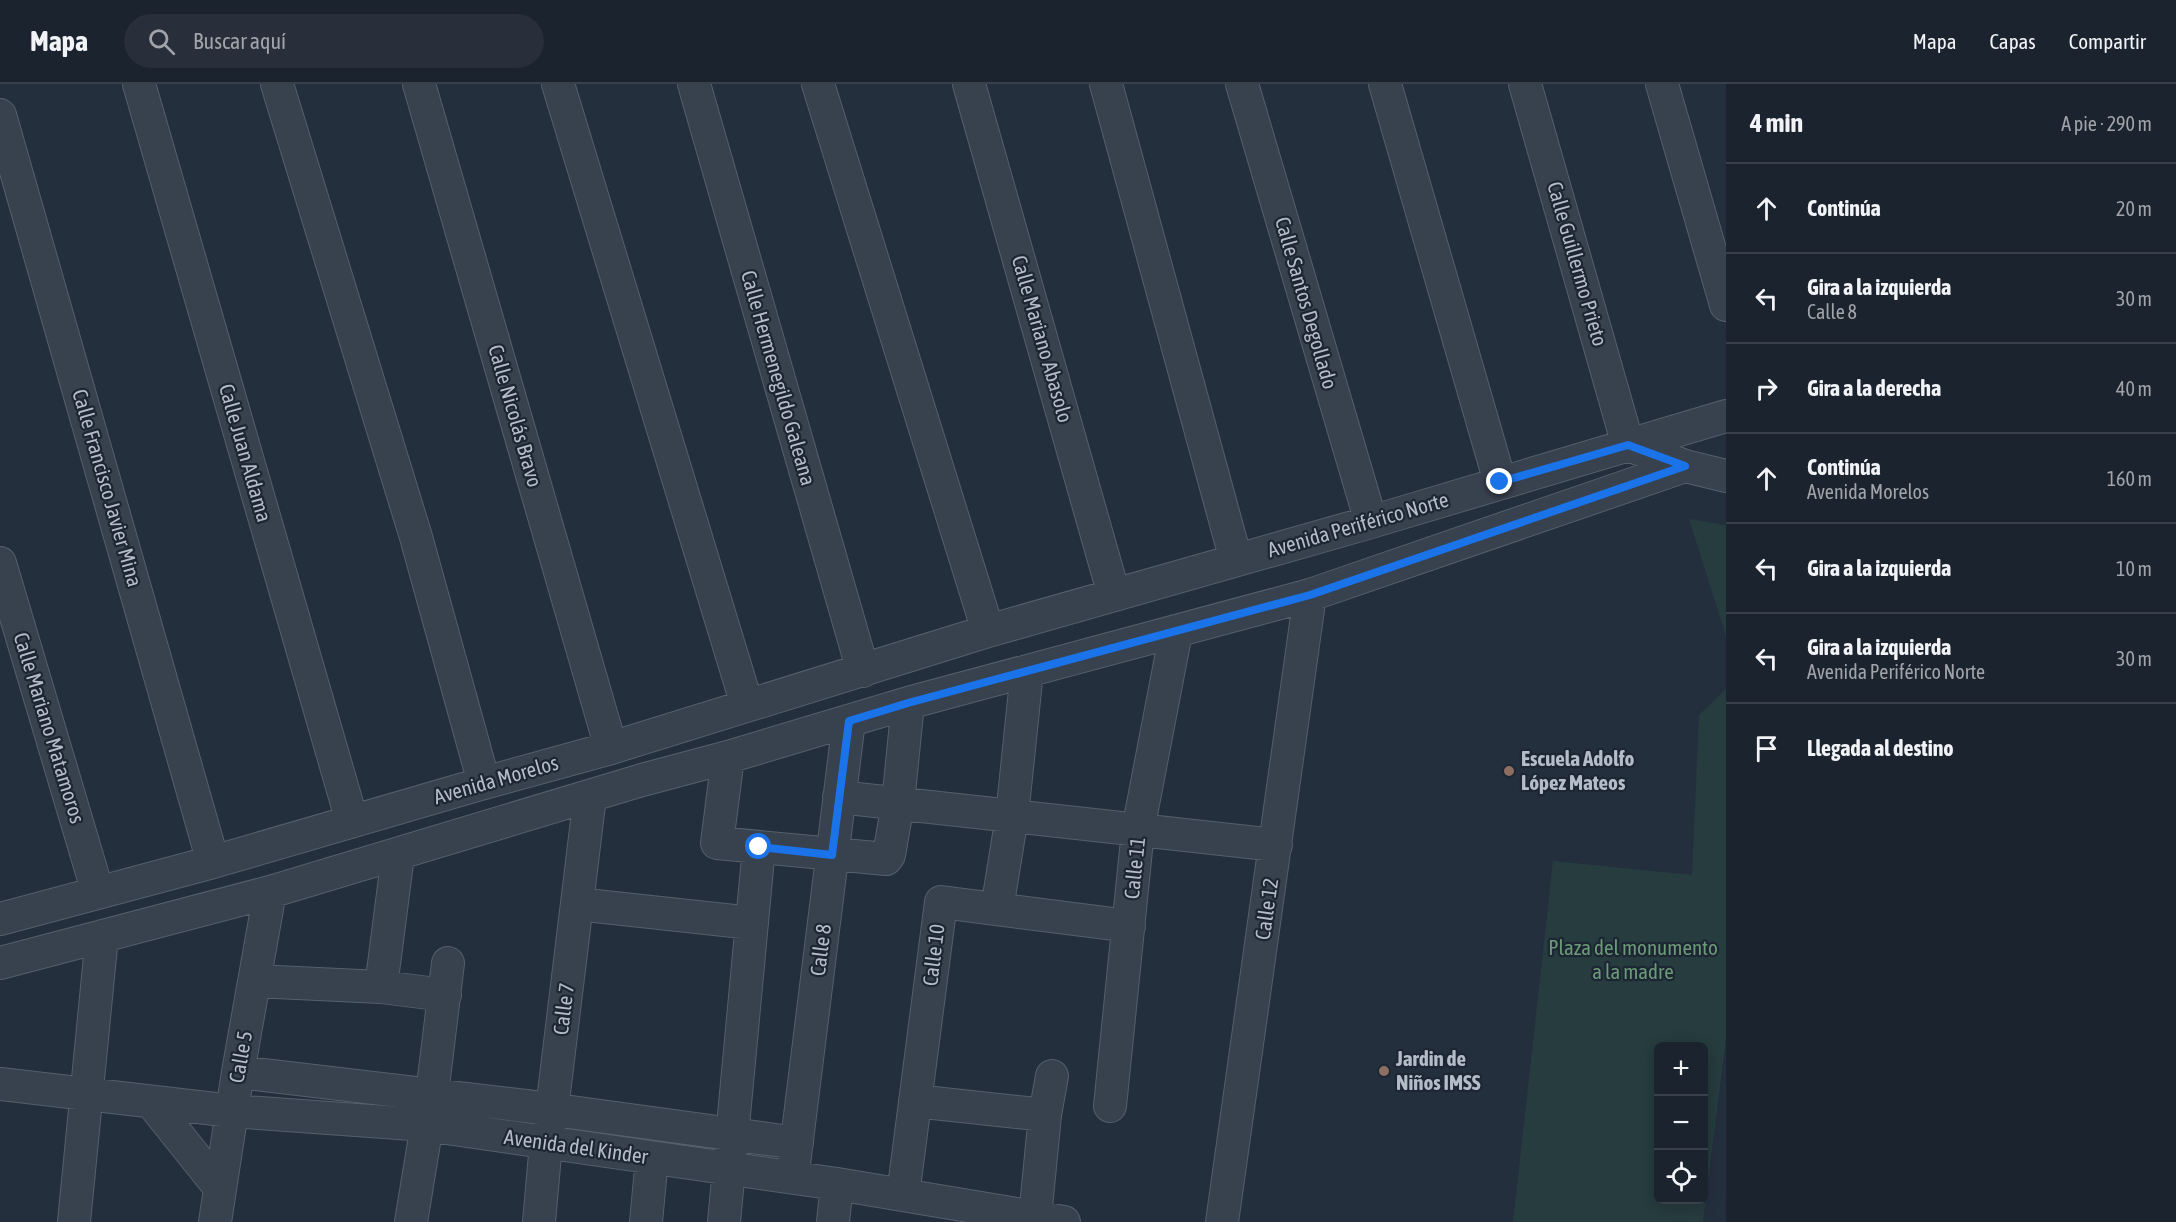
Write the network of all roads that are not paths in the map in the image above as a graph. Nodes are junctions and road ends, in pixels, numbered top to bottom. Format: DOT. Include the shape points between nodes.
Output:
graph roads {
  1 [pos="139,84"];
  2 [pos="277,84"];
  3 [pos="419,84"];
  4 [pos="558,84"];
  5 [pos="694,84"];
  6 [pos="818,84"];
  7 [pos="969,84"];
  8 [pos="1106,84"];
  9 [pos="1242,84"];
  10 [pos="1385,84"];
  11 [pos="1525,84"];
  12 [pos="1662,84"];
  13 [pos="0,115"];
  14 [pos="1726,305"];
  15 [pos="1726,416"];
  16 [pos="1628,445"];
  17 [pos="1685,466"];
  18 [pos="1726,476"];
  19 [pos="1500,482"];
  20 [pos="1371,522"];
  21 [pos="1236,560"];
  22 [pos="0,563"];
  23 [pos="1114,595"];
  24 [pos="1310,595"];
  25 [pos="988,631"];
  26 [pos="1176,632"];
  27 [pos="863,671"];
  28 [pos="1027,671"];
  29 [pos="908,703"];
  30 [pos="747,705"];
  31 [pos="849,721"];
  32 [pos="611,748"];
  33 [pos="728,757"];
  34 [pos="484,783"];
  35 [pos="590,796"];
  36 [pos="839,797"];
  37 [pos="898,803"];
  38 [pos="1012,816"];
  39 [pos="352,821"];
  40 [pos="1138,830"];
  41 [pos="1276,845"];
  42 [pos="759,847"];
  43 [pos="398,855"];
  44 [pos="832,855"];
  45 [pos="213,862"];
  46 [pos="270,892"];
  47 [pos="98,893"];
  48 [pos="578,904"];
  49 [pos="997,909"];
  50 [pos="0,920"];
  51 [pos="752,923"];
  52 [pos="1129,926"];
  53 [pos="102,936"];
  54 [pos="0,963"];
  55 [pos="448,963"];
  56 [pos="255,981"];
  57 [pos="381,987"];
  58 [pos="445,995"];
  59 [pos="238,1072"];
  60 [pos="1052,1076"];
  61 [pos="0,1084"];
  62 [pos="86,1093"];
  63 [pos="432,1094"];
  64 [pos="915,1101"];
  65 [pos="152,1103"];
  66 [pos="1110,1106"];
  67 [pos="552,1109"];
  68 [pos="232,1112"];
  69 [pos="1045,1115"];
  70 [pos="426,1125"];
  71 [pos="733,1134"];
  72 [pos="546,1143"];
  73 [pos="797,1143"];
  74 [pos="652,1158"];
  75 [pos="730,1169"];
  76 [pos="792,1178"];
  77 [pos="837,1184"];
  78 [pos="220,1188"];
  79 [pos="903,1195"];
  80 [pos="971,1215"];
  81 [pos="1050,1220"];
  82 [pos="74,1222"];
  83 [pos="215,1222"];
  84 [pos="411,1222"];
  85 [pos="539,1222"];
  86 [pos="646,1222"];
  87 [pos="724,1222"];
  88 [pos="833,1222"];
  89 [pos="1222,1222"];
  1 -- 39 [label="street, Calle Juan Aldama"];
  2 -- 34 [label="street" via="416,537"];
  3 -- 32 [label="street, Calle Nicolás Bravo"];
  4 -- 30 [label="street"];
  5 -- 27 [label="street, Calle Hermenegildo Galeana"];
  6 -- 25 [label="street"];
  7 -- 23 [label="street, Calle Mariano Abasolo"];
  8 -- 21 [label="street"];
  9 -- 20 [label="street, Calle Santos Degollado"];
  10 -- 19 [label="street"];
  11 -- 16 [label="street, Calle Guillermo Prieto"];
  12 -- 14 [label="street"];
  13 -- 45 [label="street, Calle Francisco Javier Mina"];
  15 -- 16 [label="street, Avenida Periférico Norte"];
  16 -- 17 [label="street"];
  16 -- 19 [label="street, Avenida Periférico Norte"];
  17 -- 18 [label="street"];
  17 -- 24 [label="street"];
  19 -- 20 [label="street, Avenida Periférico Norte"];
  20 -- 21 [label="street, Avenida Periférico Norte"];
  21 -- 23 [label="street, Avenida Periférico Norte"];
  22 -- 47 [label="street, Calle Mariano Matamoros"];
  23 -- 25 [label="street, Avenida Periférico Norte"];
  24 -- 26 [label="street"];
  24 -- 41 [label="street, Calle 12"];
  25 -- 27 [label="street, Avenida Morelos"];
  26 -- 28 [label="street"];
  26 -- 40 [label="street, Calle 11"];
  27 -- 30 [label="street, Avenida Morelos"];
  28 -- 29 [label="street, Avenida Morelos"];
  28 -- 38 [label="street"];
  29 -- 31 [label="street, Avenida Morelos"];
  29 -- 37 [label="street"];
  30 -- 32 [label="street, Avenida Morelos"];
  31 -- 33 [label="street, Avenida Morelos"];
  31 -- 36 [label="street, Calle 8"];
  32 -- 34 [label="street, Avenida Morelos"];
  33 -- 35 [label="street, Avenida Morelos"];
  33 -- 42 [label="street" via="717,843"];
  34 -- 39 [label="street, Avenida Morelos"];
  35 -- 43 [label="street, Avenida Morelos"];
  35 -- 48 [label="street, Calle 7"];
  36 -- 37 [label="street"];
  36 -- 44 [label="street, Calle 8"];
  37 -- 38 [label="street"];
  37 -- 44 [label="street" via="886,860"];
  38 -- 40 [label="street"];
  38 -- 49 [label="street"];
  39 -- 45 [label="street, Avenida Morelos"];
  40 -- 41 [label="street"];
  40 -- 52 [label="street, Calle 11"];
  41 -- 89 [label="street, Calle 12"];
  42 -- 44 [label="street"];
  42 -- 51 [label="street"];
  43 -- 46 [label="street, Avenida Morelos"];
  43 -- 57 [label="street"];
  44 -- 73 [label="street, Calle 8"];
  45 -- 47 [label="street, Avenida Morelos"];
  46 -- 53 [label="street, Avenida Morelos"];
  46 -- 56 [label="street, Calle 5"];
  47 -- 50 [label="street, Avenida Morelos"];
  48 -- 51 [label="street"];
  48 -- 67 [label="street, Calle 7"];
  49 -- 52 [label="street"];
  49 -- 64 [label="street, Calle 10" via="941,902"];
  51 -- 71 [label="street"];
  52 -- 66 [label="street, Calle 11"];
  53 -- 54 [label="street, Avenida Morelos"];
  53 -- 62 [label="street"];
  55 -- 58 [label="street"];
  56 -- 57 [label="street"];
  56 -- 59 [label="street, Calle 5"];
  57 -- 58 [label="street"];
  58 -- 63 [label="street"];
  59 -- 63 [label="street"];
  59 -- 68 [label="street, Calle 5"];
  60 -- 69 [label="street"];
  61 -- 62 [label="street, Avenida del Kinder"];
  62 -- 65 [label="street, Avenida del Kinder"];
  62 -- 82 [label="street"];
  63 -- 67 [label="street"];
  63 -- 70 [label="street"];
  64 -- 69 [label="street"];
  64 -- 79 [label="street, Calle 10"];
  65 -- 68 [label="street, Avenida del Kinder"];
  65 -- 78 [label="street"];
  67 -- 71 [label="street"];
  67 -- 72 [label="street, Calle 7"];
  68 -- 70 [label="street, Avenida del Kinder"];
  68 -- 78 [label="street, Calle 5"];
  69 -- 81 [label="street"];
  70 -- 72 [label="street, Avenida del Kinder"];
  70 -- 84 [label="street"];
  71 -- 73 [label="street"];
  71 -- 75 [label="street"];
  72 -- 74 [label="street, Avenida del Kinder"];
  72 -- 85 [label="street, Calle 7"];
  73 -- 76 [label="street, Calle 8"];
  74 -- 75 [label="street, Avenida del Kinder"];
  74 -- 86 [label="street"];
  75 -- 76 [label="street, Avenida del Kinder"];
  75 -- 87 [label="street"];
  76 -- 77 [label="street, Avenida del Kinder"];
  77 -- 79 [label="street, Avenida del Kinder"];
  77 -- 88 [label="street"];
  78 -- 83 [label="street, Calle 5"];
  79 -- 80 [label="street, Avenida del Kinder"];
  80 -- 81 [label="street, Avenida del Kinder"];
}
